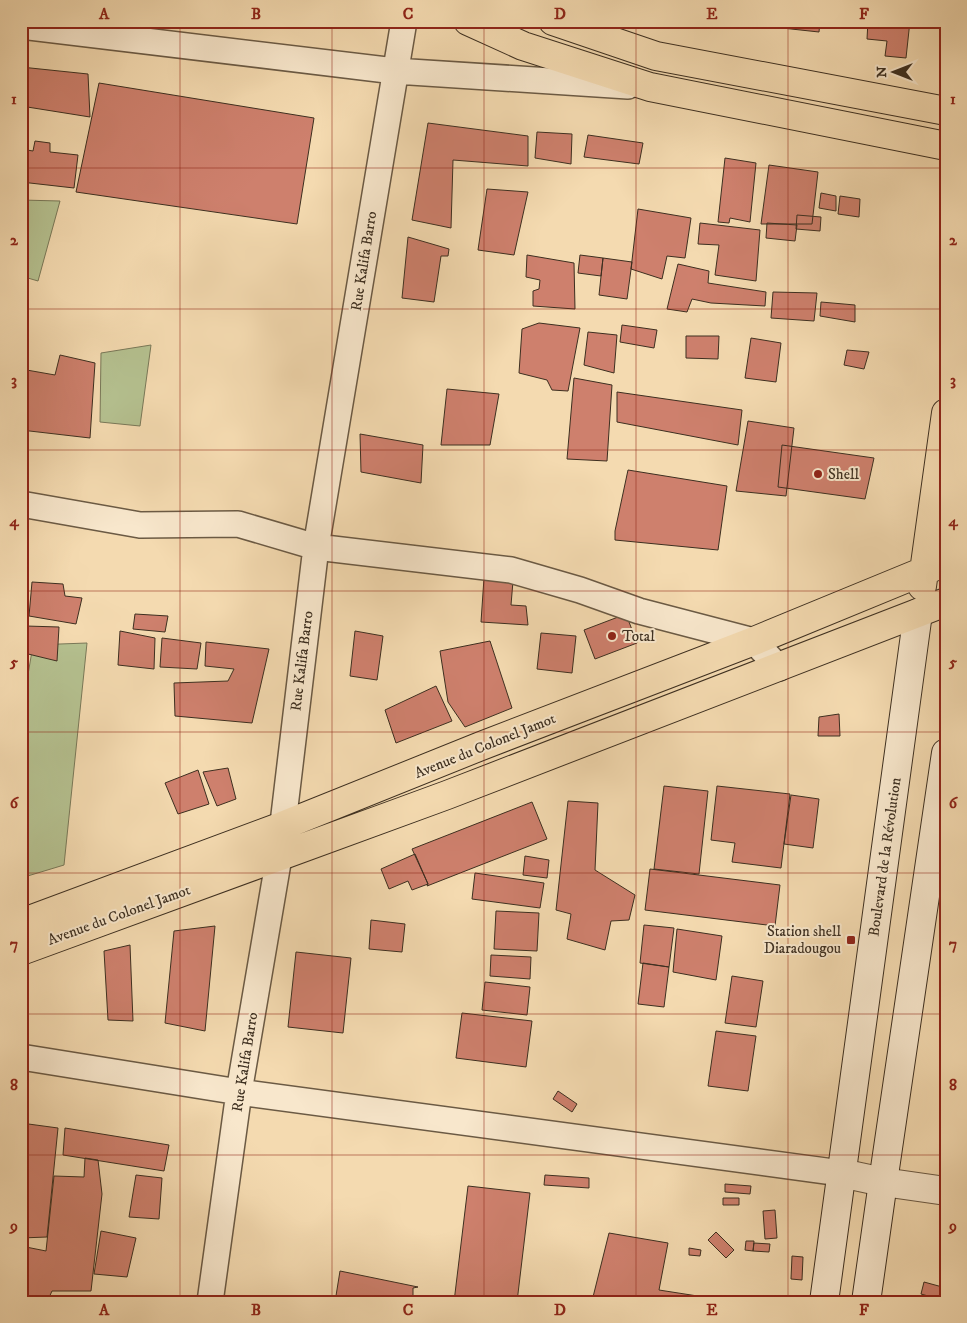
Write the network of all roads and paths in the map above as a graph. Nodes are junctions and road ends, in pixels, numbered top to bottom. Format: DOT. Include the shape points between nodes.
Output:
graph roads {
  1 [pos="404,21"];
  2 [pos="468,21"];
  3 [pos="553,21"];
  4 [pos="21,26"];
  5 [pos="395,71"];
  6 [pos="650,87"];
  7 [pos="946,111"];
  8 [pos="946,146"];
  9 [pos="946,413"];
  10 [pos="21,504"];
  11 [pos="316,547"];
  12 [pos="935,567"];
  13 [pos="946,602"];
  14 [pos="918,613"];
  15 [pos="754,641"];
  16 [pos="779,668"];
  17 [pos="946,752"];
  18 [pos="282,826"];
  19 [pos="279,857"];
  20 [pos="21,924"];
  21 [pos="21,951"];
  22 [pos="21,1057"];
  23 [pos="239,1092"];
  24 [pos="841,1173"];
  25 [pos="882,1182"];
  26 [pos="946,1191"];
  27 [pos="210,1302"];
  28 [pos="824,1302"];
  29 [pos="866,1302"];
  1 -- 5 [label="street, Rue Kalifa Barro"];
  2 -- 6 [label="main road" via="523,46"];
  3 -- 7 [label="main road" via="656,56"];
  4 -- 5 [label="street"];
  5 -- 6 [label="street"];
  5 -- 11 [label="street, Rue Kalifa Barro"];
  6 -- 8 [label="main road"];
  9 -- 12 [label="main road, Boulevard de la Révolution"];
  10 -- 11 [label="street" via="140,525 238,524"];
  11 -- 15 [label="street" via="511,570 639,611"];
  11 -- 18 [label="street, Rue Kalifa Barro"];
  12 -- 14 [label="main road, Boulevard de la Révolution"];
  12 -- 15 [label="main road, Avenue du Colonel Jamot"];
  13 -- 14 [label="main road, Avenue du Colonel Jamot"];
  14 -- 16 [label="main road, Avenue du Colonel Jamot"];
  14 -- 24 [label="main road, Boulevard de la Révolution"];
  15 -- 16 [label="street"];
  15 -- 18 [label="main road, Avenue du Colonel Jamot"];
  16 -- 19 [label="main road, Avenue du Colonel Jamot"];
  17 -- 25 [label="main road"];
  18 -- 19 [label="street, Rue Kalifa Barro"];
  18 -- 20 [label="main road, Avenue du Colonel Jamot"];
  19 -- 21 [label="main road, Avenue du Colonel Jamot"];
  19 -- 23 [label="street, Rue Kalifa Barro"];
  22 -- 23 [label="street"];
  23 -- 24 [label="street"];
  23 -- 27 [label="street, Rue Kalifa Barro"];
  24 -- 25 [label="main road"];
  24 -- 28 [label="main road, Boulevard de la Révolution"];
  25 -- 26 [label="main road"];
  25 -- 29 [label="main road"];
}
